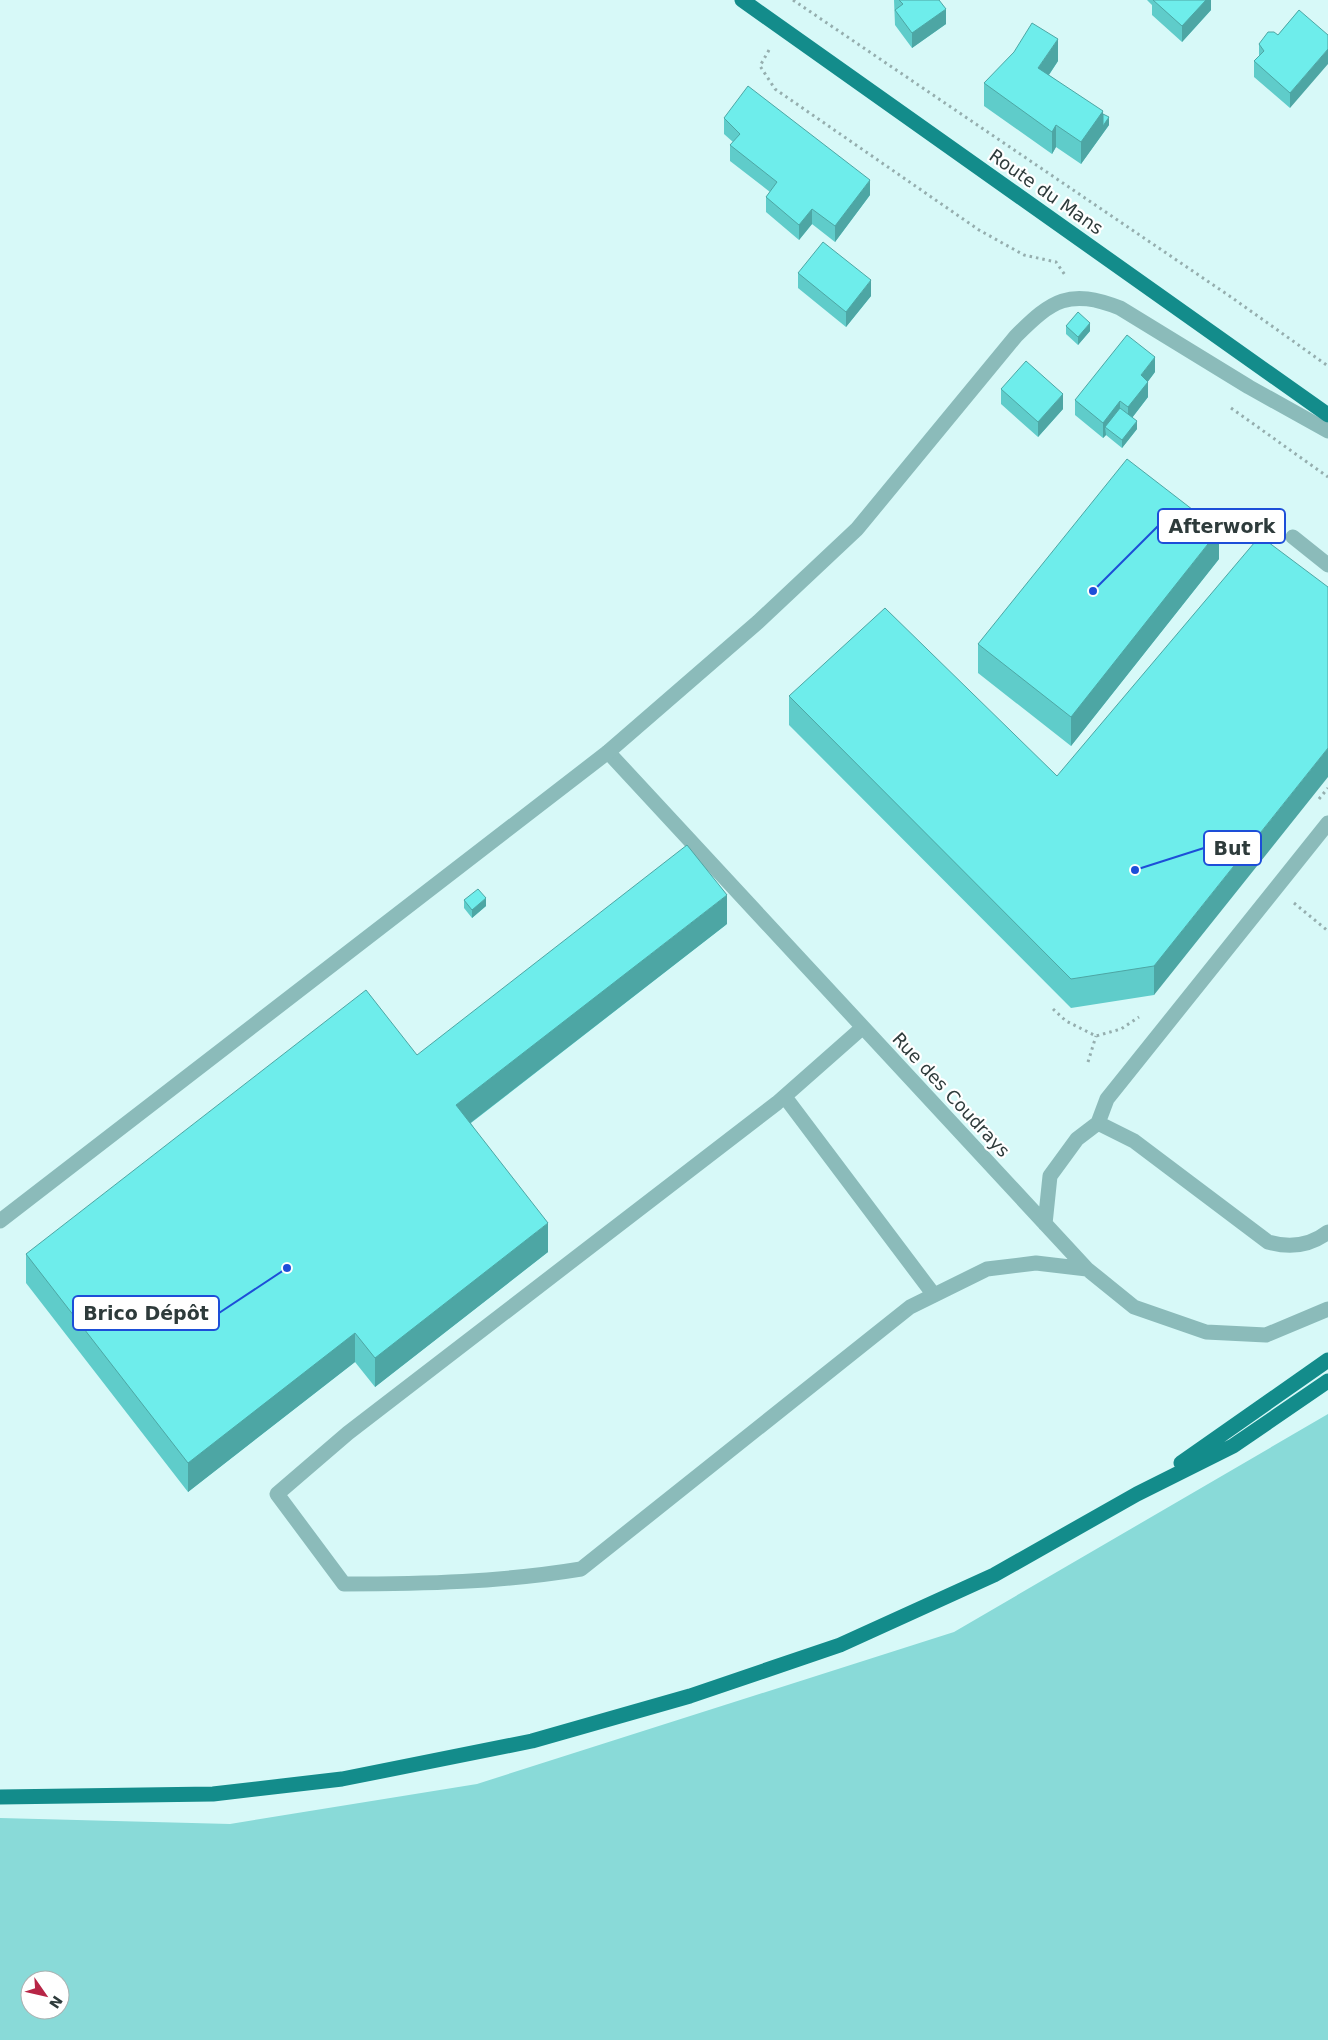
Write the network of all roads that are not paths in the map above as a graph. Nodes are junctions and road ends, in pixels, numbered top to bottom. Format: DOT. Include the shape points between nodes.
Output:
graph roads {
  1 [pos="742,0"];
  2 [pos="1328,416"];
  3 [pos="1328,431"];
  4 [pos="1293,537"];
  5 [pos="1328,565"];
  6 [pos="608,752"];
  7 [pos="1328,823"];
  8 [pos="862,1028"];
  9 [pos="785,1097"];
  10 [pos="1098,1123"];
  11 [pos="0,1221"];
  12 [pos="1045,1224"];
  13 [pos="1328,1232"];
  14 [pos="1087,1269"];
  15 [pos="934,1295"];
  16 [pos="1328,1309"];
  17 [pos="1328,1360"];
  18 [pos="1328,1381"];
  19 [pos="1137,1494"];
  20 [pos="0,1797"];
  1 -- 2 [label="main road, Route du Mans"];
  3 -- 6 [label="street" via="1120,308 1098,299 1058,302 1041,311 1016,336 857,529 758,622"];
  4 -- 5 [label="street"];
  6 -- 8 [label="street, Rue des Coudrays"];
  6 -- 11 [label="street"];
  7 -- 10 [label="street" via="1107,1100"];
  8 -- 9 [label="street"];
  8 -- 12 [label="street, Rue des Coudrays"];
  9 -- 15 [label="street"];
  9 -- 15 [label="street" via="348,1433 277,1494 344,1584 452,1584 530,1578 581,1569 910,1307"];
  10 -- 12 [label="street" via="1077,1139 1050,1176"];
  10 -- 13 [label="street" via="1134,1141 1268,1242 1284,1247 1302,1244"];
  12 -- 14 [label="street, Rue des Coudrays"];
  14 -- 15 [label="street" via="1036,1263 987,1269"];
  14 -- 16 [label="street, Rue des Coudrays" via="1134,1308 1206,1332 1266,1335"];
  17 -- 19 [label="main road"];
  18 -- 19 [label="main road" via="1233,1446"];
  19 -- 20 [label="main road" via="994,1576 840,1645 690,1696 532,1741 342,1780 213,1794"];
}
